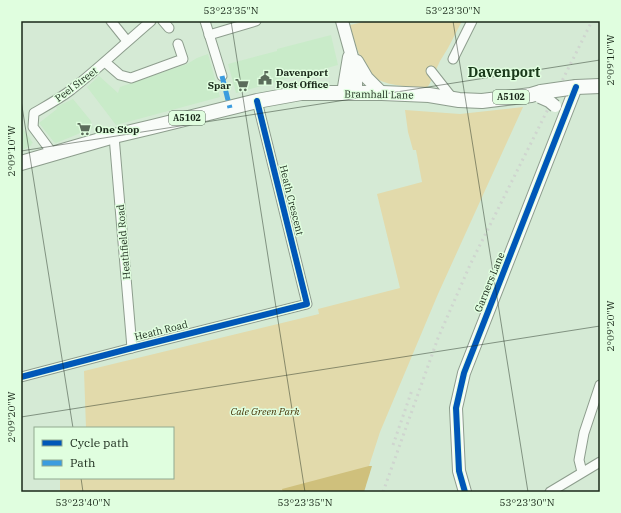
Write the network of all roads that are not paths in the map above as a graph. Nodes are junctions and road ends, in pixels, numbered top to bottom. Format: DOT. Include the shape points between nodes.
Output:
graph roads {
  1 [pos="111,21"];
  2 [pos="151,21"];
  3 [pos="205,21"];
  4 [pos="256,21"];
  5 [pos="342,21"];
  6 [pos="472,21"];
  7 [pos="209,34"];
  8 [pos="127,41"];
  9 [pos="178,44"];
  10 [pos="350,50"];
  11 [pos="453,59"];
  12 [pos="105,62"];
  13 [pos="431,71"];
  14 [pos="222,76"];
  15 [pos="600,86"];
  16 [pos="576,87"];
  17 [pos="350,93"];
  18 [pos="382,93"];
  19 [pos="537,95"];
  20 [pos="453,99"];
  21 [pos="257,101"];
  22 [pos="559,131"];
  23 [pos="114,136"];
  24 [pos="53,154"];
  25 [pos="21,163"];
  26 [pos="307,304"];
  27 [pos="132,348"];
  28 [pos="21,377"];
  29 [pos="600,385"];
  30 [pos="600,462"];
  31 [pos="582,472"];
  32 [pos="465,492"];
  33 [pos="550,492"];
  1 -- 8 [label="street"];
  2 -- 8 [label="street, Peel Street"];
  3 -- 7 [label="street"];
  4 -- 7 [label="street"];
  5 -- 10 [label="street"];
  6 -- 11 [label="street"];
  7 -- 14 [label="street"];
  8 -- 12 [label="street, Peel Street"];
  9 -- 12 [label="street" via="183,59 131,78 120,75"];
  10 -- 17 [label="street" via="356,71"];
  10 -- 18 [label="street" via="367,78"];
  12 -- 24 [label="street, Peel Street" via="71,90 34,113 33,127"];
  13 -- 20 [label="street"];
  15 -- 16 [label="main road, Bramhall Lane / A5102"];
  16 -- 19 [label="main road, Bramhall Lane / A5102, bridge"];
  16 -- 22 [label="street, Garners Lane"];
  17 -- 18 [label="main road, Bramhall Lane / A5102"];
  17 -- 21 [label="main road, Bramhall Lane / A5102" via="301,93"];
  18 -- 20 [label="main road, Bramhall Lane / A5102"];
  19 -- 20 [label="main road, Bramhall Lane / A5102" via="482,101"];
  19 -- 22 [label="street, Garners Lane, bridge" via="555,106 559,116"];
  21 -- 23 [label="main road, Bramhall Lane / A5102"];
  21 -- 26 [label="street, Heath Crescent"];
  22 -- 32 [label="street, Garners Lane" via="464,373 456,408 460,471"];
  23 -- 24 [label="main road, Bramhall Lane / A5102"];
  23 -- 27 [label="street, Heathfield Road"];
  24 -- 25 [label="main road, Bramhall Lane / A5102"];
  26 -- 27 [label="street, Heath Road"];
  27 -- 28 [label="street, Heath Road"];
  29 -- 31 [label="street" via="584,433 580,460"];
  30 -- 31 [label="street"];
  31 -- 33 [label="street"];
}
